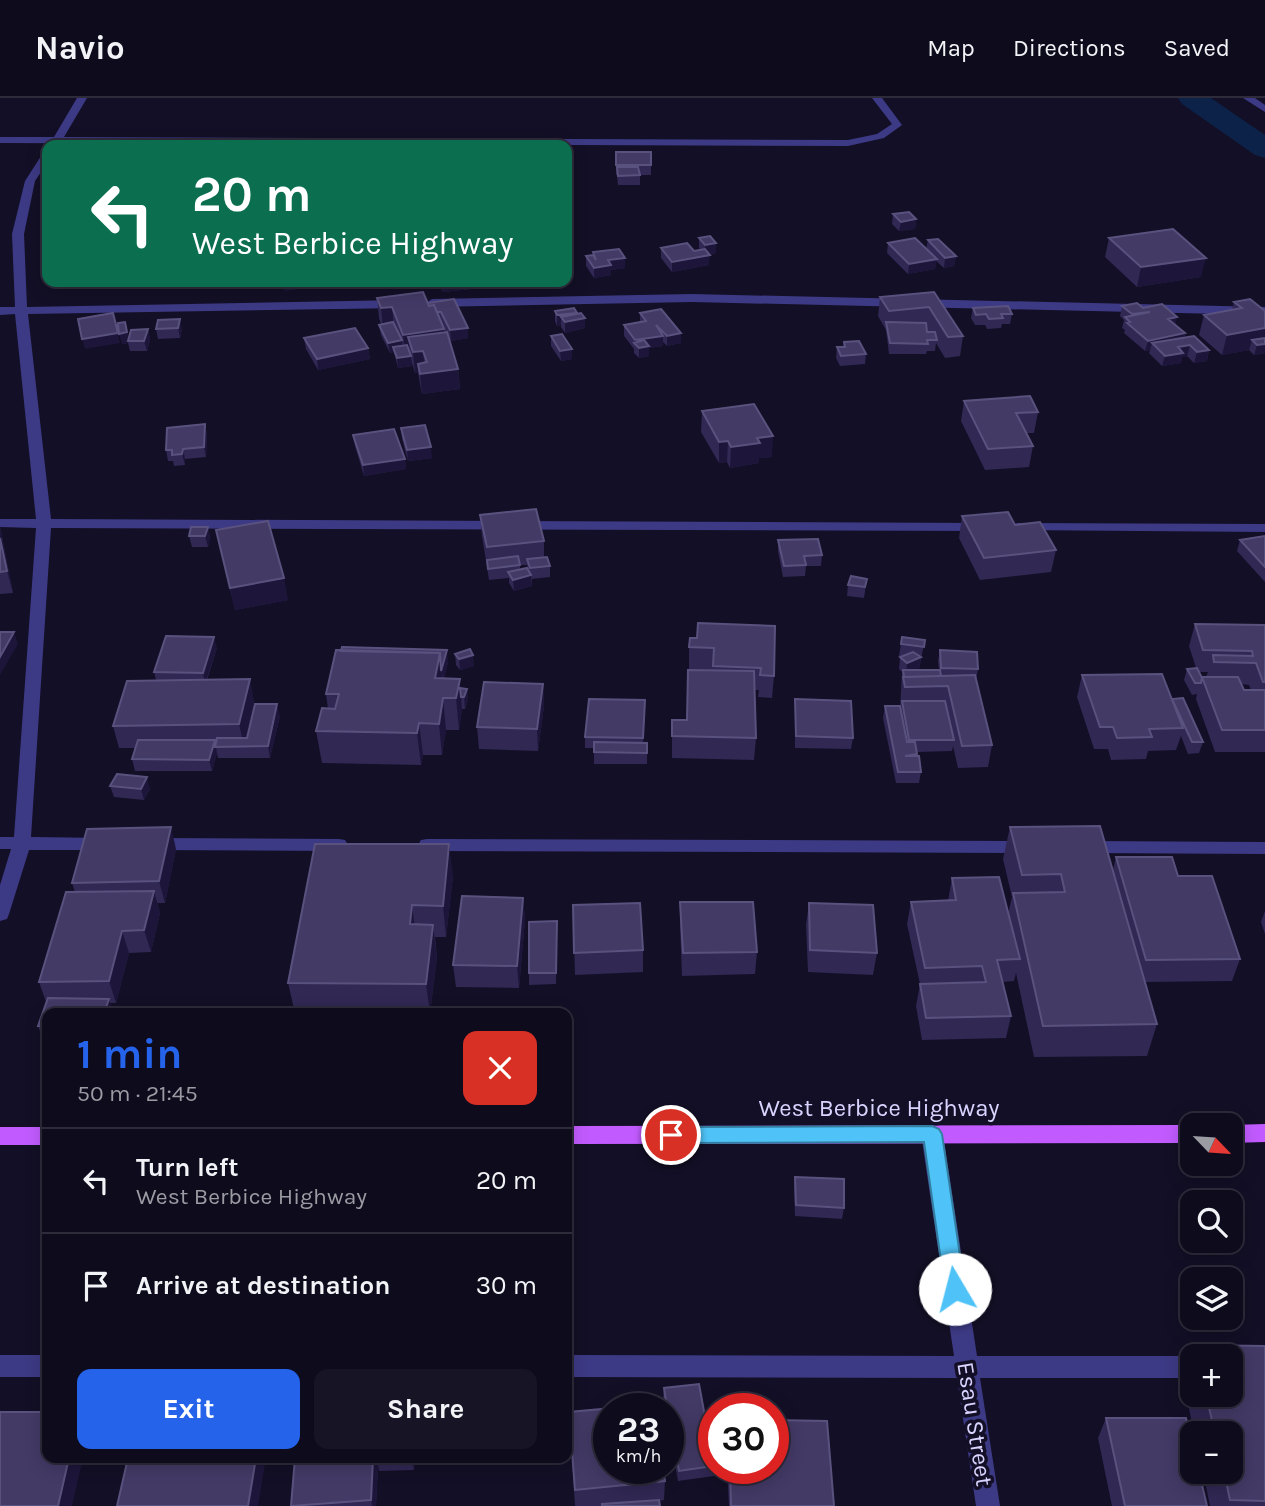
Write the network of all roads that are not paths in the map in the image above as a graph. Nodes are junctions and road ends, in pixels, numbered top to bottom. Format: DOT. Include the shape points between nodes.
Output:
graph roads {
  1 [pos="82,98"];
  2 [pos="877,98"];
  3 [pos="1248,98"];
  4 [pos="1265,109"];
  5 [pos="0,140"];
  6 [pos="57,140"];
  7 [pos="42,142"];
  8 [pos="572,143"];
  9 [pos="42,163"];
  10 [pos="0,311"];
  11 [pos="22,311"];
  12 [pos="1265,311"];
  13 [pos="0,523"];
  14 [pos="44,523"];
  15 [pos="1265,528"];
  16 [pos="0,844"];
  17 [pos="22,844"];
  18 [pos="357,845"];
  19 [pos="413,845"];
  20 [pos="1041,847"];
  21 [pos="1069,847"];
  22 [pos="1265,848"];
  23 [pos="0,914"];
  24 [pos="1243,1133"];
  25 [pos="1265,1133"];
  26 [pos="932,1134"];
  27 [pos="1180,1134"];
  28 [pos="572,1135"];
  29 [pos="0,1136"];
  30 [pos="42,1136"];
  31 [pos="0,1366"];
  32 [pos="42,1366"];
  33 [pos="572,1366"];
  34 [pos="967,1366"];
  35 [pos="1180,1367"];
  36 [pos="988,1506"];
  1 -- 6 [label="street"];
  2 -- 8 [label="street" via="897,125 874,139 848,143"];
  3 -- 4 [label="street"];
  5 -- 7 [label="street"];
  9 -- 11 [label="street" via="30,181 18,234"];
  10 -- 11 [label="street"];
  11 -- 12 [label="street" via="692,298"];
  11 -- 14 [label="street"];
  13 -- 14 [label="street"];
  14 -- 15 [label="street"];
  14 -- 17 [label="street"];
  16 -- 17 [label="street"];
  17 -- 18 [label="street"];
  17 -- 23 [label="street"];
  19 -- 20 [label="street"];
  21 -- 22 [label="street"];
  24 -- 25 [label="main road"];
  26 -- 27 [label="main road, West Berbice Highway"];
  26 -- 28 [label="main road, West Berbice Highway"];
  26 -- 34 [label="street, Esau Street"];
  29 -- 30 [label="main road"];
  31 -- 32 [label="street"];
  33 -- 34 [label="street"];
  34 -- 35 [label="street"];
  34 -- 36 [label="street, Esau Street"];
}
